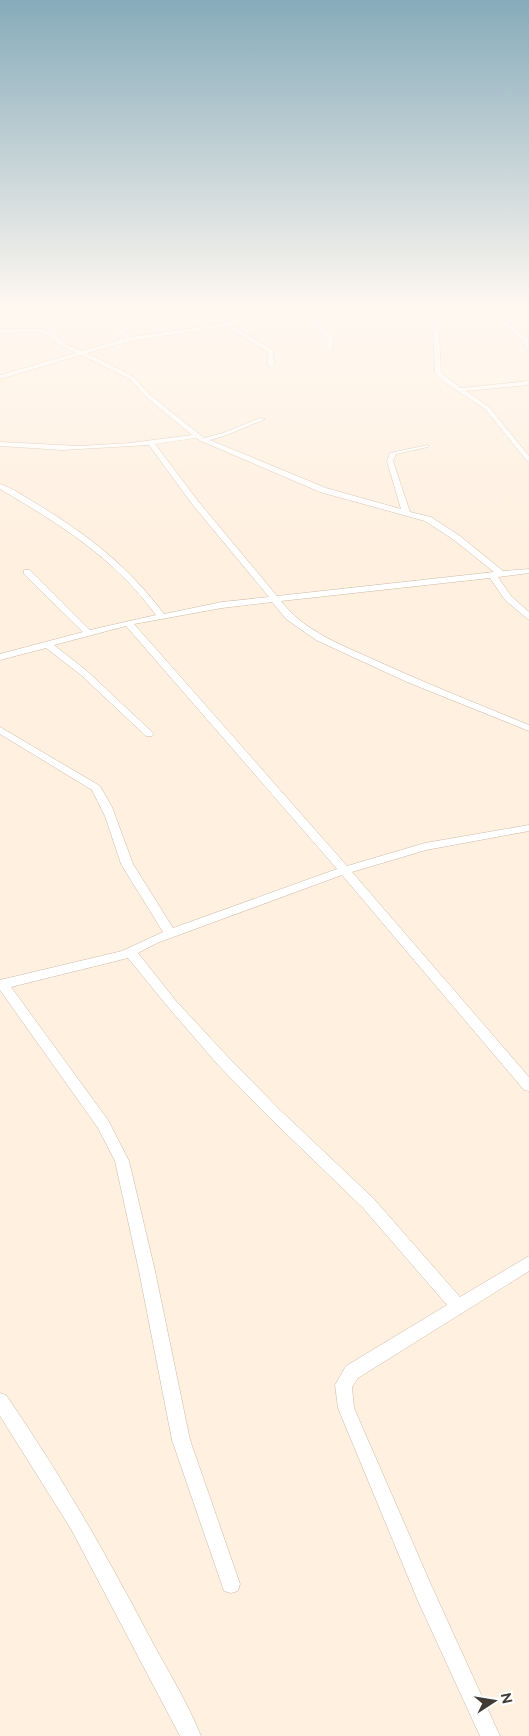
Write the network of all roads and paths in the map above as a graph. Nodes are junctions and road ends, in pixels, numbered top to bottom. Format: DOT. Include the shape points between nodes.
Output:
graph roads {
  1 [pos="140,387"];
  2 [pos="456,387"];
  3 [pos="489,387"];
  4 [pos="460,390"];
  5 [pos="262,419"];
  6 [pos="200,438"];
  7 [pos="0,444"];
  8 [pos="152,444"];
  9 [pos="426,446"];
  10 [pos="529,460"];
  11 [pos="0,486"];
  12 [pos="406,512"];
  13 [pos="529,571"];
  14 [pos="27,572"];
  15 [pos="498,575"];
  16 [pos="274,598"];
  17 [pos="161,616"];
  18 [pos="529,617"];
  19 [pos="128,623"];
  20 [pos="88,633"];
  21 [pos="47,644"];
  22 [pos="0,658"];
  23 [pos="529,728"];
  24 [pos="0,730"];
  25 [pos="149,734"];
  26 [pos="529,828"];
  27 [pos="344,870"];
  28 [pos="170,934"];
  29 [pos="130,952"];
  30 [pos="2,985"];
  31 [pos="529,1086"];
  32 [pos="529,1263"];
  33 [pos="459,1307"];
  34 [pos="0,1401"];
  35 [pos="232,1584"];
  36 [pos="190,1736"];
  37 [pos="490,1736"];
  1 -- 6 [label="street"];
  2 -- 4 [label="street"];
  3 -- 4 [label="street"];
  4 -- 10 [label="street" via="487,408"];
  5 -- 6 [label="street" via="225,434"];
  6 -- 8 [label="street"];
  6 -- 12 [label="street" via="323,490"];
  7 -- 8 [label="street" via="82,448"];
  8 -- 16 [label="street"];
  9 -- 12 [label="street" via="393,452 390,461"];
  11 -- 17 [label="street" via="82,535 104,552 132,579"];
  12 -- 15 [label="street" via="428,518 465,543"];
  13 -- 15 [label="street"];
  14 -- 20 [label="street"];
  15 -- 16 [label="street"];
  15 -- 18 [label="street" via="508,598"];
  16 -- 17 [label="street"];
  16 -- 23 [label="street" via="289,618 319,638 410,680"];
  17 -- 19 [label="street"];
  19 -- 20 [label="street"];
  19 -- 27 [label="street"];
  20 -- 21 [label="street"];
  21 -- 22 [label="street"];
  21 -- 25 [label="street" via="84,672"];
  24 -- 28 [label="street" via="96,788 114,821 126,862"];
  26 -- 27 [label="street" via="425,847"];
  27 -- 28 [label="street"];
  27 -- 31 [label="street"];
  28 -- 29 [label="street"];
  29 -- 30 [label="street"];
  29 -- 33 [label="street" via="223,1061 368,1203"];
  30 -- 35 [label="street" via="103,1124 122,1162 181,1440"];
  32 -- 33 [label="street"];
  33 -- 37 [label="street" via="352,1372 343,1385 346,1408 424,1594"];
  34 -- 36 [label="street" via="57,1486"];
}
